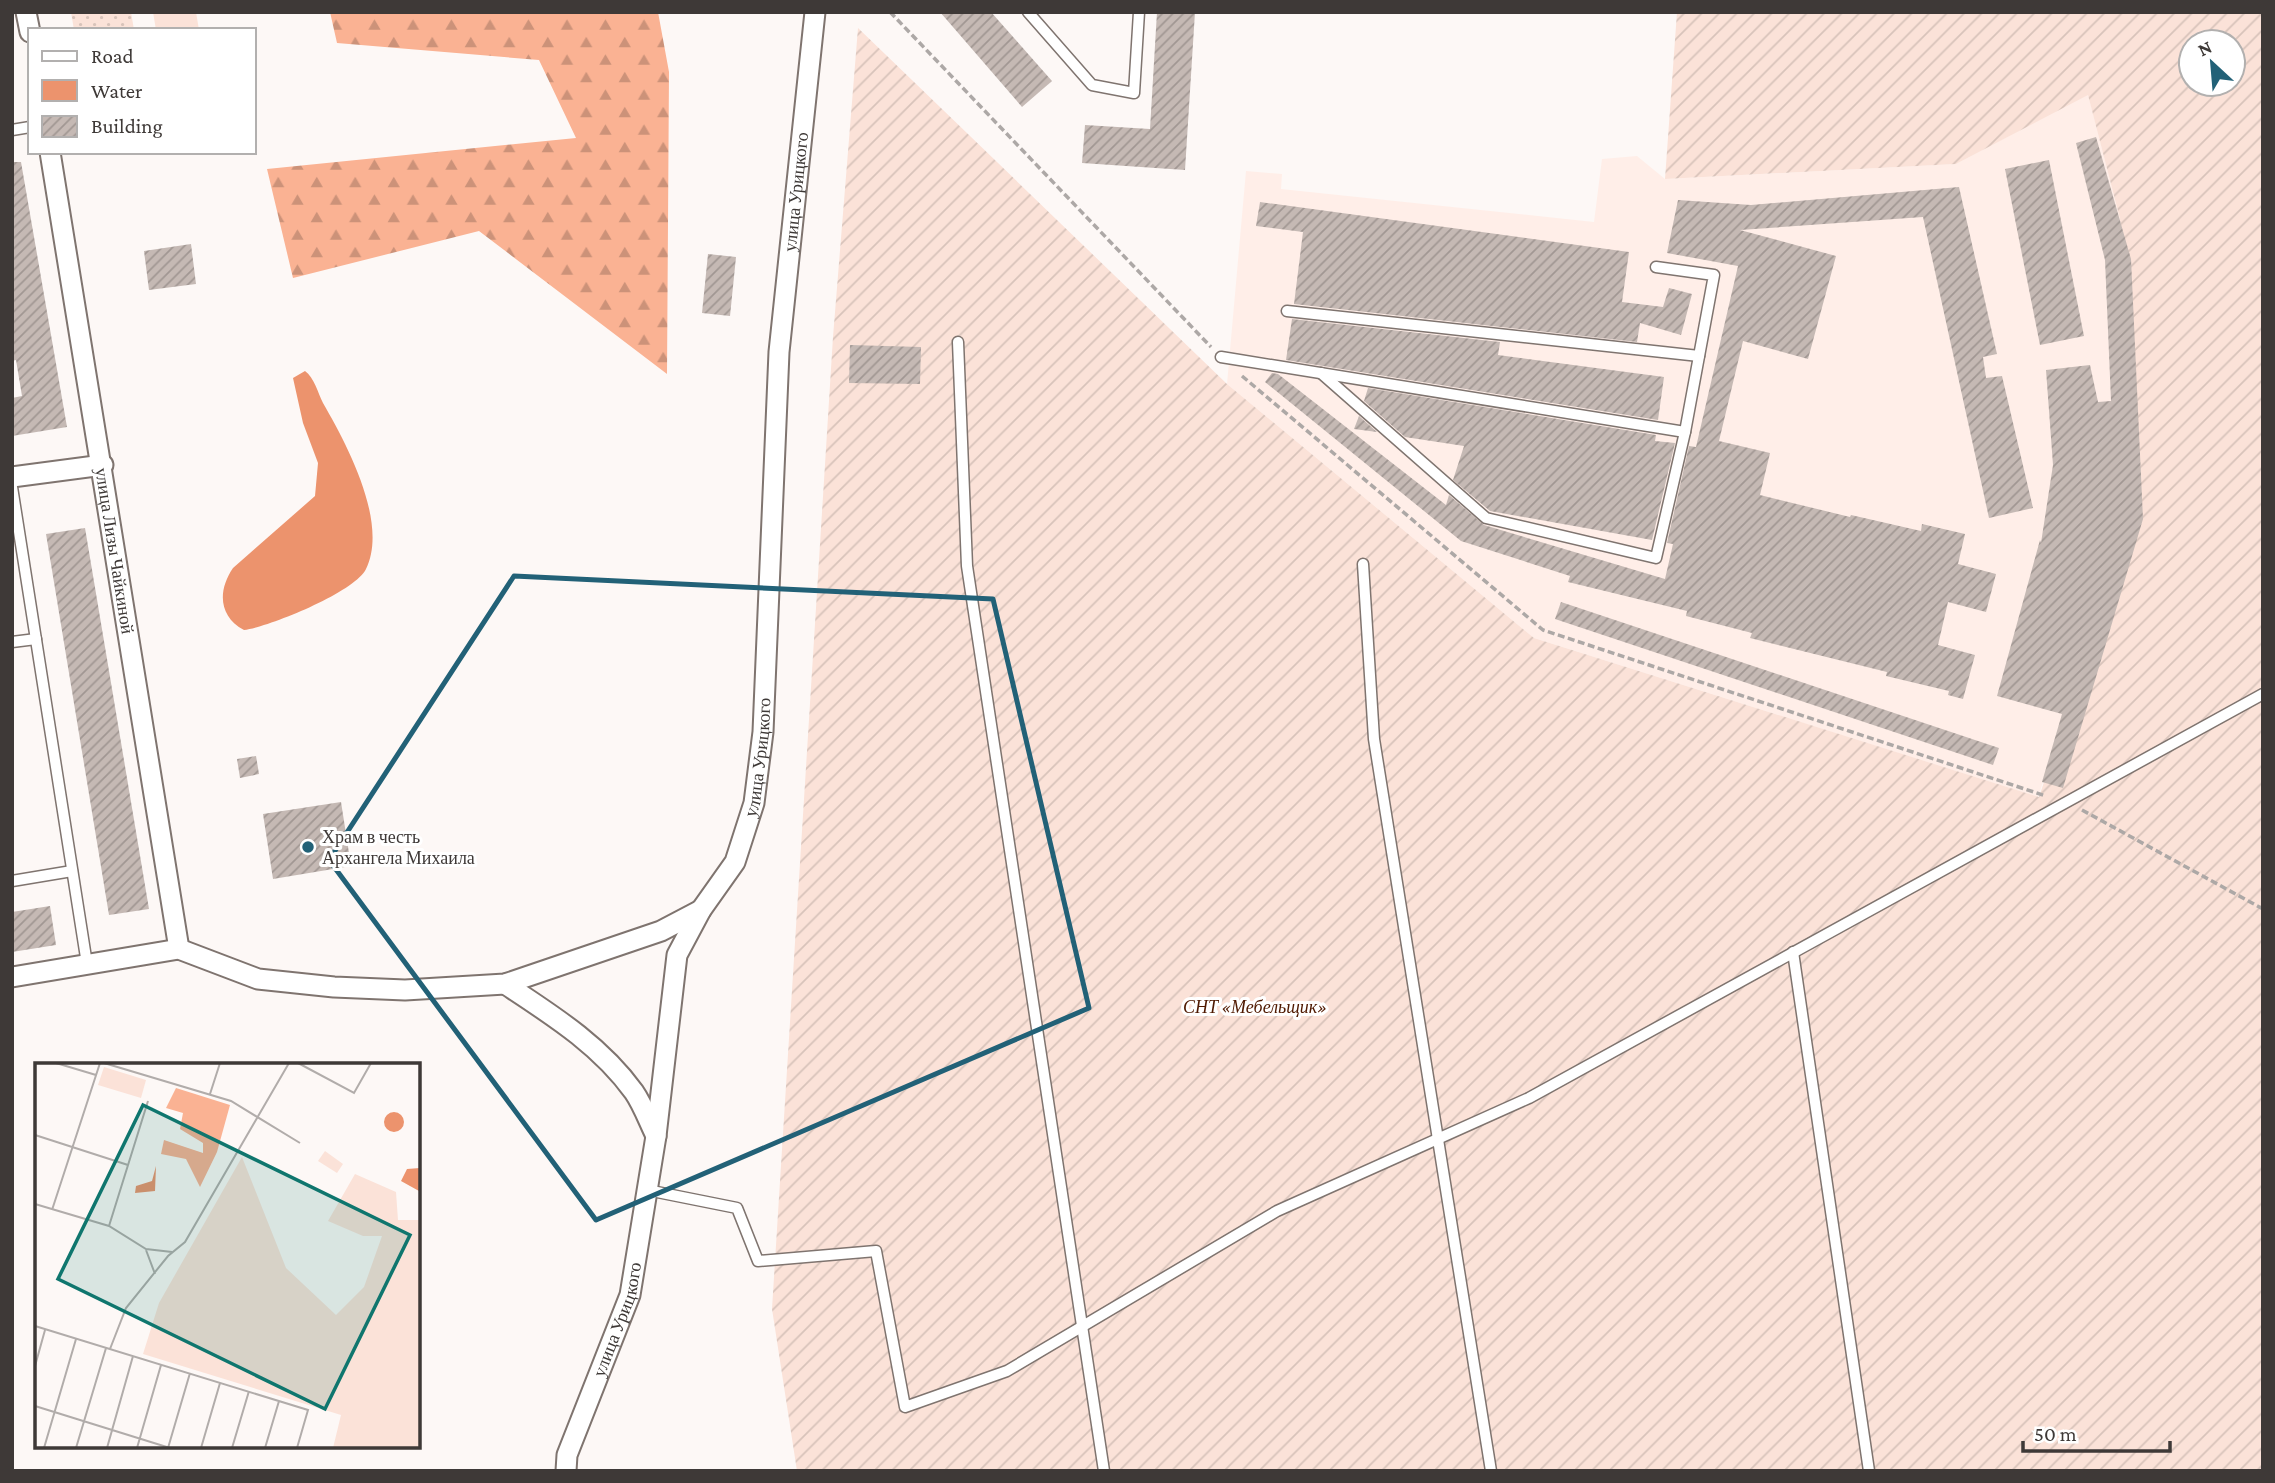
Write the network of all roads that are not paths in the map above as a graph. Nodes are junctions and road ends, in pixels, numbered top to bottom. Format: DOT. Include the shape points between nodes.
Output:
graph roads {
  1 [pos="815,12"];
  2 [pos="1028,12"];
  3 [pos="1139,12"];
  4 [pos="50,154"];
  5 [pos="1656,267"];
  6 [pos="1287,311"];
  7 [pos="958,342"];
  8 [pos="1699,356"];
  9 [pos="1221,357"];
  10 [pos="1321,373"];
  11 [pos="1685,432"];
  12 [pos="103,465"];
  13 [pos="12,477"];
  14 [pos="12,487"];
  15 [pos="1363,564"];
  16 [pos="36,639"];
  17 [pos="12,642"];
  18 [pos="2263,694"];
  19 [pos="72,871"];
  20 [pos="12,881"];
  21 [pos="701,911"];
  22 [pos="179,949"];
  23 [pos="1793,952"];
  24 [pos="87,964"];
  25 [pos="12,977"];
  26 [pos="505,984"];
  27 [pos="656,1136"];
  28 [pos="1439,1138"];
  29 [pos="647,1190"];
  30 [pos="1082,1327"];
  31 [pos="566,1471"];
  32 [pos="1104,1471"];
  33 [pos="1491,1471"];
  34 [pos="1868,1471"];
  1 -- 21 [label="street, улица Урицкого" via="779,352 763,732 754,803 735,862"];
  2 -- 3 [label="lane" via="1092,85 1134,93"];
  4 -- 12 [label="street, улица Лизы Чайкиной"];
  5 -- 8 [label="lane" via="1714,275"];
  6 -- 8 [label="lane"];
  7 -- 30 [label="lane" via="967,566"];
  8 -- 11 [label="lane"];
  9 -- 10 [label="lane"];
  10 -- 11 [label="lane"];
  10 -- 11 [label="lane" via="1486,519 1656,558"];
  12 -- 13 [label="street"];
  12 -- 22 [label="street, улица Лизы Чайкиной"];
  14 -- 16 [label="lane"];
  15 -- 28 [label="lane" via="1374,739"];
  16 -- 17 [label="lane"];
  16 -- 19 [label="lane"];
  18 -- 23 [label="lane"];
  19 -- 20 [label="lane"];
  19 -- 24 [label="lane"];
  21 -- 26 [label="street" via="662,931"];
  21 -- 27 [label="street, улица Урицкого" via="677,956"];
  22 -- 24 [label="street"];
  22 -- 26 [label="street" via="258,979 405,990"];
  23 -- 28 [label="lane" via="1529,1098"];
  23 -- 34 [label="lane"];
  24 -- 25 [label="street"];
  26 -- 27 [label="street" via="568,1025 605,1059 634,1093"];
  27 -- 29 [label="street, улица Урицкого"];
  28 -- 30 [label="lane" via="1277,1211"];
  28 -- 33 [label="lane"];
  29 -- 30 [label="lane" via="737,1208 758,1261 876,1251 905,1407 1007,1371"];
  29 -- 31 [label="street, улица Урицкого" via="629,1295 567,1455"];
  30 -- 32 [label="lane"];
}
